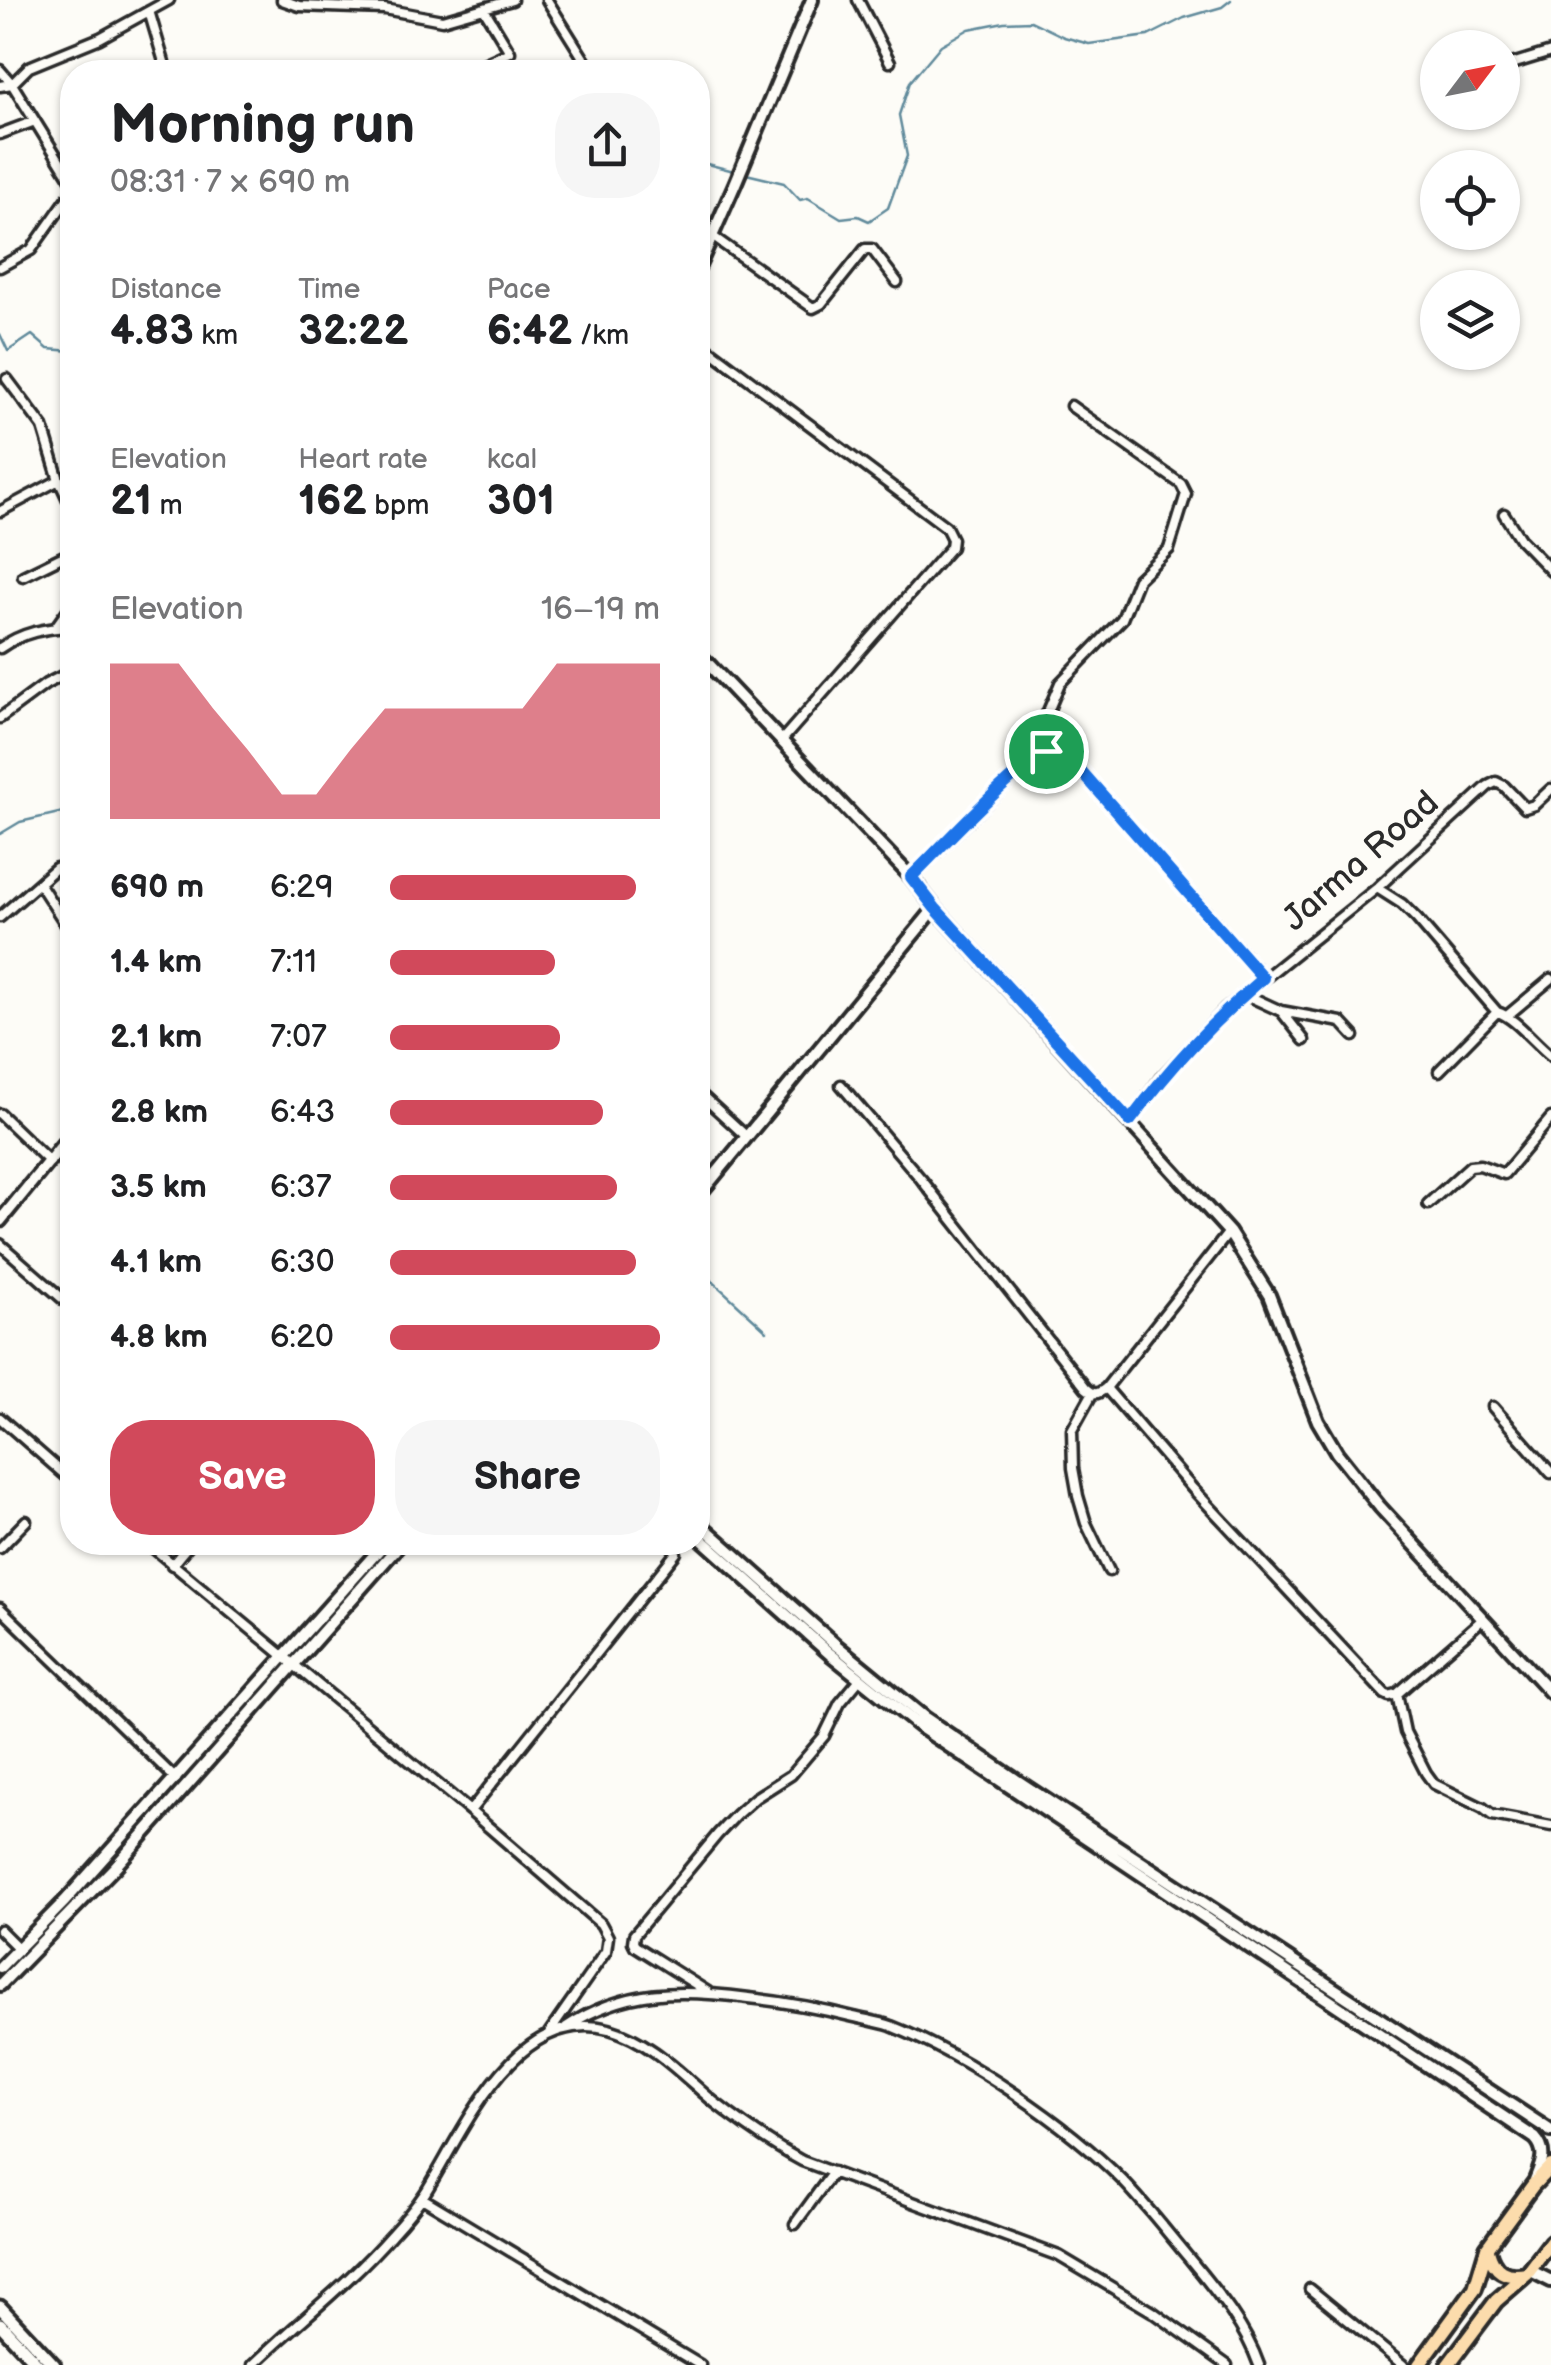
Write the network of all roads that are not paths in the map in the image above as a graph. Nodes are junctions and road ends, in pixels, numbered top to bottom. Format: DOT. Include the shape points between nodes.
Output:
graph roads {
  1 [pos="168,0"];
  2 [pos="282,0"];
  3 [pos="388,0"];
  4 [pos="512,0"];
  5 [pos="547,0"];
  6 [pos="812,0"];
  7 [pos="858,0"];
  8 [pos="314,3"];
  9 [pos="484,9"];
  10 [pos="150,11"];
  11 [pos="392,11"];
  12 [pos="1551,52"];
  13 [pos="164,60"];
  14 [pos="494,60"];
  15 [pos="584,60"];
  16 [pos="1520,61"];
  17 [pos="890,62"];
  18 [pos="0,70"];
  19 [pos="12,84"];
  20 [pos="0,86"];
  21 [pos="35,121"];
  22 [pos="0,134"];
  23 [pos="60,162"];
  24 [pos="60,209"];
  25 [pos="712,236"];
  26 [pos="710,241"];
  27 [pos="0,267"];
  28 [pos="896,282"];
  29 [pos="710,350"];
  30 [pos="6,378"];
  31 [pos="1071,406"];
  32 [pos="59,480"];
  33 [pos="2,511"];
  34 [pos="1504,514"];
  35 [pos="60,558"];
  36 [pos="1551,572"];
  37 [pos="23,576"];
  38 [pos="60,621"];
  39 [pos="55,628"];
  40 [pos="60,628"];
  41 [pos="0,648"];
  42 [pos="710,665"];
  43 [pos="60,678"];
  44 [pos="0,718"];
  45 [pos="782,740"];
  46 [pos="1046,751"];
  47 [pos="1551,789"];
  48 [pos="56,868"];
  49 [pos="911,877"];
  50 [pos="38,884"];
  51 [pos="1376,888"];
  52 [pos="935,908"];
  53 [pos="60,916"];
  54 [pos="0,918"];
  55 [pos="1263,978"];
  56 [pos="1551,980"];
  57 [pos="1244,994"];
  58 [pos="1282,1011"];
  59 [pos="1497,1012"];
  60 [pos="1508,1015"];
  61 [pos="1354,1036"];
  62 [pos="1304,1040"];
  63 [pos="1551,1056"];
  64 [pos="1438,1071"];
  65 [pos="841,1085"];
  66 [pos="710,1103"];
  67 [pos="0,1114"];
  68 [pos="1551,1118"];
  69 [pos="1130,1121"];
  70 [pos="747,1137"];
  71 [pos="60,1150"];
  72 [pos="50,1162"];
  73 [pos="710,1182"];
  74 [pos="1428,1204"];
  75 [pos="0,1221"];
  76 [pos="1229,1232"];
  77 [pos="0,1244"];
  78 [pos="60,1296"];
  79 [pos="1106,1388"];
  80 [pos="1092,1394"];
  81 [pos="1492,1407"];
  82 [pos="0,1418"];
  83 [pos="60,1470"];
  84 [pos="1551,1473"];
  85 [pos="26,1521"];
  86 [pos="710,1533"];
  87 [pos="710,1547"];
  88 [pos="0,1548"];
  89 [pos="161,1555"];
  90 [pos="180,1555"];
  91 [pos="375,1555"];
  92 [pos="390,1555"];
  93 [pos="674,1555"];
  94 [pos="172,1565"];
  95 [pos="1110,1571"];
  96 [pos="0,1608"];
  97 [pos="1483,1619"];
  98 [pos="288,1662"];
  99 [pos="860,1679"];
  100 [pos="1549,1687"];
  101 [pos="1397,1694"];
  102 [pos="177,1779"];
  103 [pos="470,1811"];
  104 [pos="1551,1826"];
  105 [pos="0,1930"];
  106 [pos="19,1948"];
  107 [pos="0,1967"];
  108 [pos="0,1985"];
  109 [pos="712,1994"];
  110 [pos="563,2029"];
  111 [pos="549,2033"];
  112 [pos="1551,2131"];
  113 [pos="1551,2166"];
  114 [pos="833,2172"];
  115 [pos="1533,2185"];
  116 [pos="422,2198"];
  117 [pos="795,2224"];
  118 [pos="1551,2242"];
  119 [pos="1488,2248"];
  120 [pos="1528,2272"];
  121 [pos="1551,2280"];
  122 [pos="1310,2289"];
  123 [pos="0,2307"];
  124 [pos="0,2324"];
  125 [pos="38,2365"];
  126 [pos="54,2365"];
  127 [pos="253,2365"];
  128 [pos="700,2365"];
  129 [pos="1227,2365"];
  130 [pos="1259,2365"];
  131 [pos="1403,2365"];
  132 [pos="1419,2365"];
  133 [pos="1448,2365"];
  1 -- 10 [label="street"];
  2 -- 8 [label="street"];
  3 -- 11 [label="street"];
  4 -- 9 [label="street"];
  5 -- 15 [label="street"];
  6 -- 25 [label="street"];
  7 -- 17 [label="street"];
  8 -- 11 [label="street"];
  9 -- 11 [label="street" via="442,20"];
  9 -- 14 [label="street" via="510,52"];
  10 -- 13 [label="street"];
  10 -- 19 [label="street" via="29,67"];
  12 -- 16 [label="street"];
  18 -- 19 [label="street"];
  19 -- 20 [label="street"];
  19 -- 21 [label="street"];
  21 -- 22 [label="street"];
  21 -- 23 [label="street"];
  24 -- 27 [label="street" via="32,250"];
  25 -- 26 [label="street"];
  25 -- 28 [label="street" via="813,308 869,247"];
  29 -- 45 [label="street" via="946,526 952,539"];
  30 -- 32 [label="street" via="43,428"];
  31 -- 46 [label="street" via="1186,494 1169,549 1138,579 1122,619 1060,683 1046,716"];
  32 -- 33 [label="street"];
  34 -- 36 [label="street"];
  35 -- 37 [label="street"];
  38 -- 39 [label="street"];
  39 -- 40 [label="street"];
  39 -- 41 [label="street" via="29,632"];
  42 -- 45 [label="street"];
  43 -- 44 [label="street"];
  45 -- 49 [label="street"];
  46 -- 49 [label="street"];
  46 -- 55 [label="street" via="1067,755"];
  47 -- 51 [label="street, Jarma Road" via="1525,808 1504,786 1488,786"];
  48 -- 50 [label="street"];
  49 -- 52 [label="street"];
  50 -- 53 [label="street"];
  50 -- 54 [label="street"];
  51 -- 55 [label="street, Jarma Road"];
  51 -- 59 [label="street" via="1417,919"];
  52 -- 69 [label="street"];
  52 -- 70 [label="street"];
  55 -- 57 [label="street, Jarma Road"];
  56 -- 60 [label="street"];
  57 -- 58 [label="street"];
  57 -- 69 [label="street, Jarma Road" via="1170,1068"];
  58 -- 61 [label="street" via="1341,1022"];
  58 -- 62 [label="street"];
  59 -- 60 [label="street"];
  59 -- 64 [label="street"];
  60 -- 63 [label="street"];
  65 -- 80 [label="street"];
  66 -- 70 [label="street"];
  67 -- 72 [label="street"];
  68 -- 74 [label="street" via="1504,1174 1470,1166"];
  69 -- 76 [label="street"];
  70 -- 73 [label="street"];
  71 -- 72 [label="street"];
  72 -- 75 [label="street"];
  76 -- 79 [label="street"];
  76 -- 97 [label="street" via="1269,1295 1327,1438"];
  77 -- 78 [label="street"];
  79 -- 80 [label="street"];
  79 -- 101 [label="street" via="1385,1694"];
  80 -- 95 [label="street" via="1072,1430 1074,1468 1086,1523"];
  81 -- 84 [label="street"];
  82 -- 83 [label="street"];
  85 -- 88 [label="street"];
  86 -- 112 [label="street" via="925,1718"];
  87 -- 99 [label="street"];
  89 -- 94 [label="street"];
  90 -- 94 [label="street"];
  91 -- 98 [label="street"];
  92 -- 98 [label="street"];
  93 -- 103 [label="street"];
  94 -- 98 [label="street"];
  96 -- 102 [label="street"];
  97 -- 100 [label="street"];
  97 -- 101 [label="street"];
  98 -- 102 [label="street"];
  98 -- 103 [label="street"];
  98 -- 108 [label="street" via="101,1881"];
  99 -- 109 [label="street" via="791,1776 728,1824 634,1934 635,1946"];
  99 -- 115 [label="street" via="936,1738 1535,2138 1543,2160"];
  101 -- 104 [label="street" via="1405,1732 1434,1784 1492,1815"];
  102 -- 106 [label="street"];
  103 -- 111 [label="street" via="606,1930 606,1950"];
  105 -- 106 [label="street"];
  106 -- 107 [label="street"];
  109 -- 110 [label="street" via="628,1998"];
  109 -- 130 [label="street" via="805,2005 888,2025 1028,2103 1122,2180 1157,2219 1218,2295"];
  110 -- 111 [label="street"];
  110 -- 114 [label="street" via="606,2028 626,2036 774,2146"];
  111 -- 116 [label="street" via="487,2090"];
  113 -- 115 [label="main road"];
  114 -- 117 [label="street"];
  114 -- 129 [label="street" via="1059,2256"];
  115 -- 119 [label="main road"];
  116 -- 127 [label="street" via="358,2269"];
  116 -- 128 [label="street"];
  118 -- 120 [label="main road"];
  119 -- 120 [label="main road" via="1496,2270 1510,2276"];
  119 -- 132 [label="main road" via="1476,2288"];
  120 -- 121 [label="street"];
  120 -- 133 [label="main road" via="1496,2301"];
  122 -- 131 [label="street"];
  123 -- 126 [label="main road"];
  124 -- 125 [label="main road"];
}
